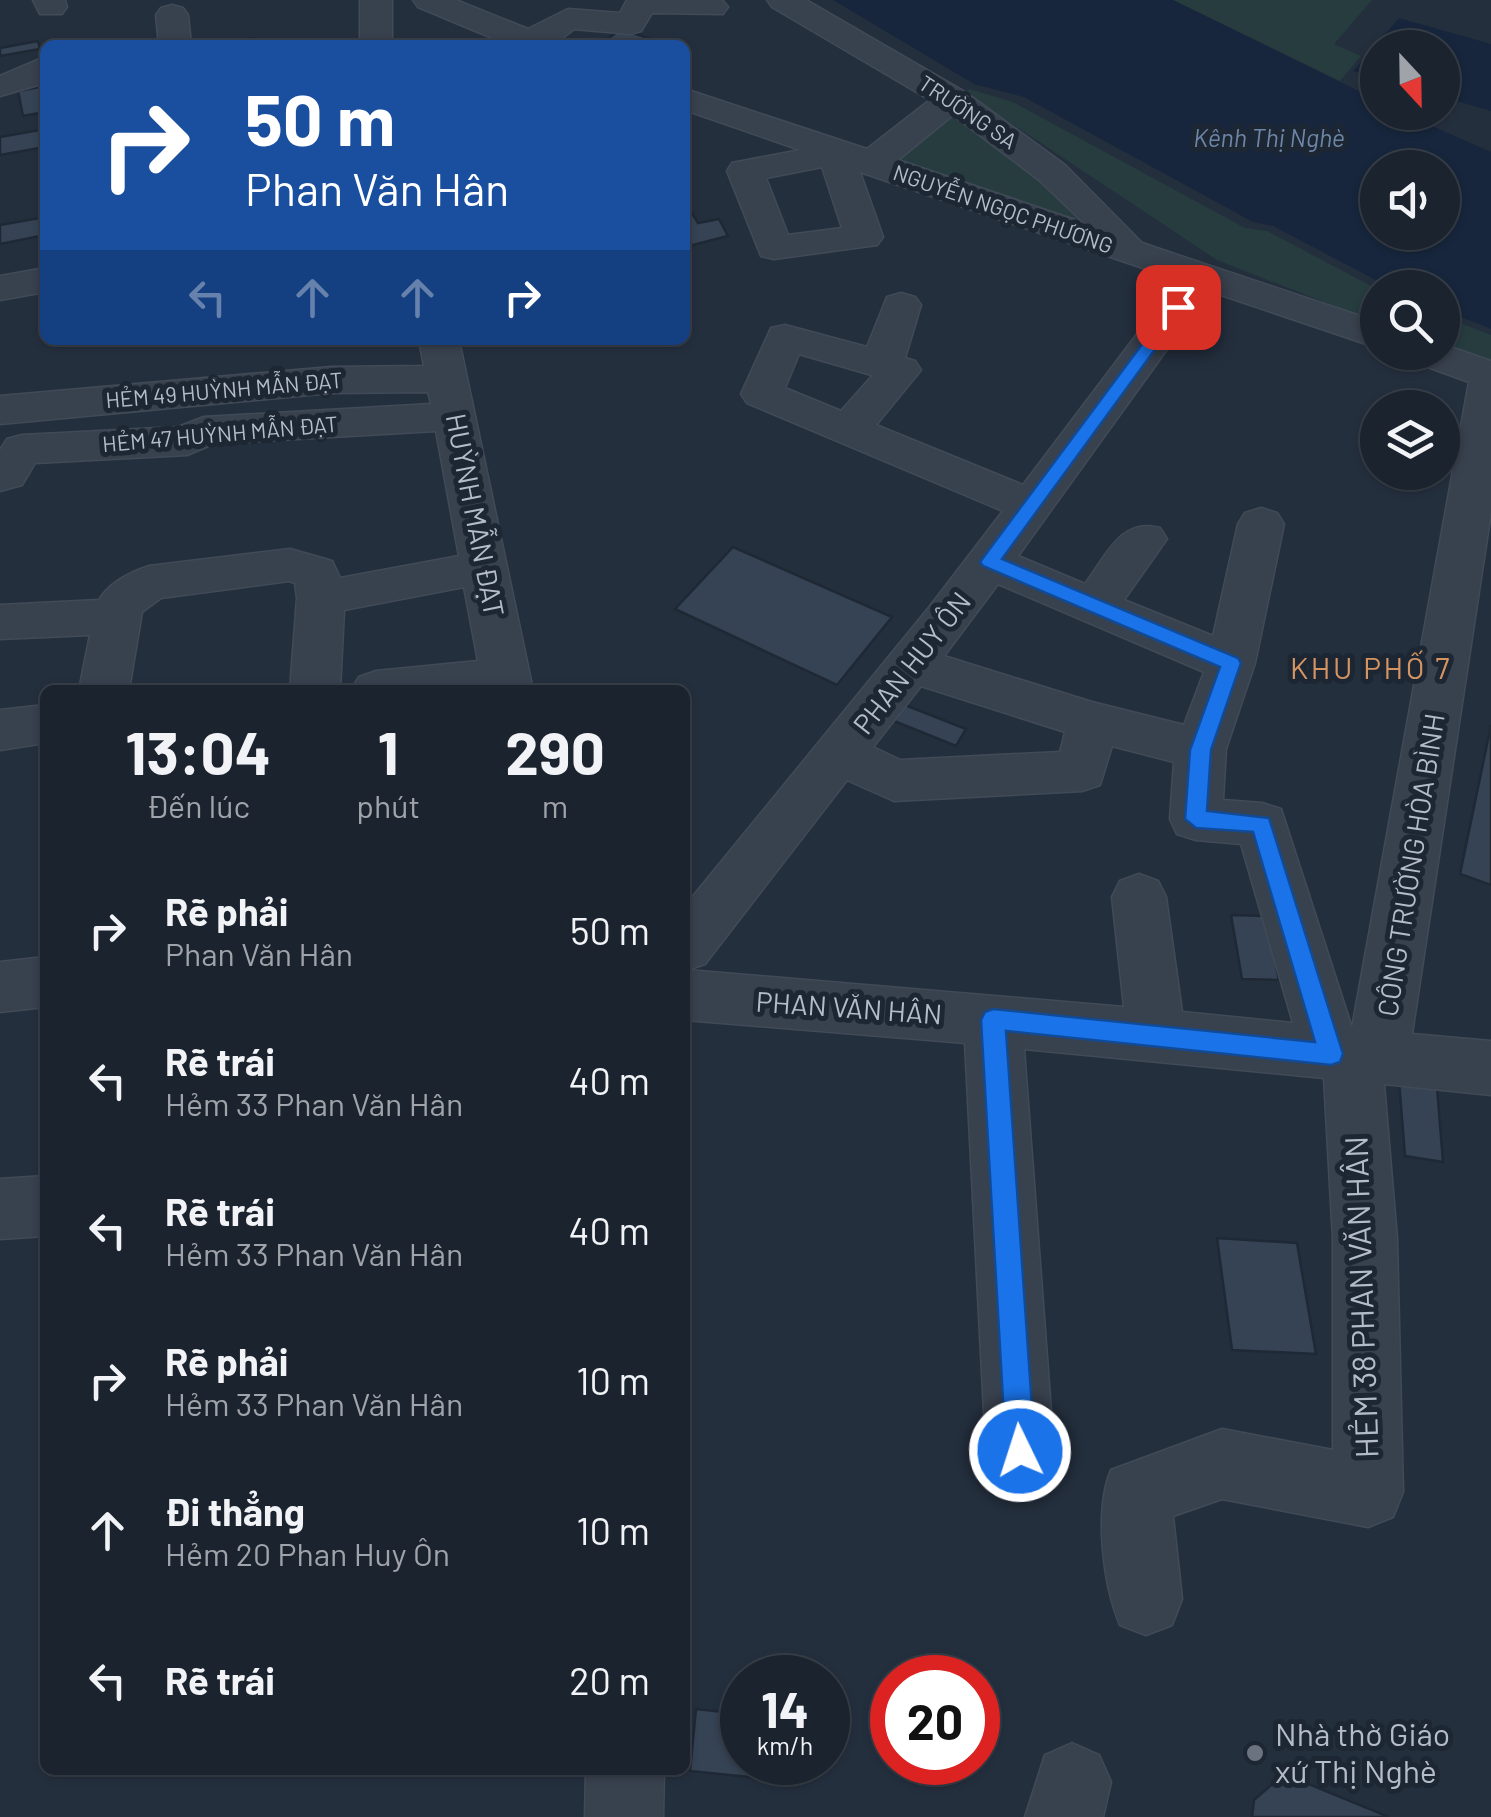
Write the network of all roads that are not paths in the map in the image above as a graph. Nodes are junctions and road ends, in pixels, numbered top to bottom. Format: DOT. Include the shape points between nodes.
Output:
graph roads {
  1 [pos="376,0"];
  2 [pos="428,0"];
  3 [pos="518,0"];
  4 [pos="783,0"];
  5 [pos="712,7"];
  6 [pos="498,31"];
  7 [pos="376,40"];
  8 [pos="523,40"];
  9 [pos="539,40"];
  10 [pos="40,71"];
  11 [pos="0,86"];
  12 [pos="952,99"];
  13 [pos="690,100"];
  14 [pos="853,158"];
  15 [pos="1130,252"];
  16 [pos="1201,276"];
  17 [pos="40,281"];
  18 [pos="0,288"];
  19 [pos="901,305"];
  20 [pos="1360,330"];
  21 [pos="882,364"];
  22 [pos="1460,364"];
  23 [pos="1491,375"];
  24 [pos="448,378"];
  25 [pos="192,390"];
  26 [pos="0,410"];
  27 [pos="848,430"];
  28 [pos="187,440"];
  29 [pos="0,476"];
  30 [pos="1033,506"];
  31 [pos="1261,524"];
  32 [pos="1144,538"];
  33 [pos="990,562"];
  34 [pos="485,567"];
  35 [pos="321,598"];
  36 [pos="1094,607"];
  37 [pos="118,616"];
  38 [pos="0,622"];
  39 [pos="1231,663"];
  40 [pos="911,664"];
  41 [pos="507,683"];
  42 [pos="105,685"];
  43 [pos="315,685"];
  44 [pos="470,685"];
  45 [pos="1092,721"];
  46 [pos="40,724"];
  47 [pos="0,731"];
  48 [pos="1201,750"];
  49 [pos="842,754"];
  50 [pos="1140,897"];
  51 [pos="690,940"];
  52 [pos="40,983"];
  53 [pos="0,987"];
  54 [pos="690,995"];
  55 [pos="993,1020"];
  56 [pos="1156,1036"];
  57 [pos="1354,1056"];
  58 [pos="1491,1068"];
  59 [pos="40,1206"];
  60 [pos="0,1210"];
  61 [pos="1020,1451"];
  62 [pos="1146,1599"];
  63 [pos="625,1775"];
  64 [pos="624,1817"];
  1 -- 7 [label="street"];
  2 -- 6 [label="street"];
  3 -- 6 [label="street"];
  4 -- 12 [label="street, TRƯỜNG SA"];
  5 -- 9 [label="street" via="641,3 630,24 568,19"];
  6 -- 8 [label="street"];
  10 -- 11 [label="street"];
  12 -- 14 [label="street"];
  12 -- 15 [label="street, TRƯỜNG SA" via="1060,175"];
  13 -- 14 [label="street, NGUYỄN NGỌC PHƯƠNG"];
  14 -- 15 [label="street, NGUYỄN NGỌC PHƯƠNG"];
  15 -- 16 [label="street, NGUYỄN NGỌC PHƯƠNG"];
  16 -- 20 [label="street, NGUYỄN NGỌC PHƯƠNG"];
  16 -- 30 [label="street, PHAN HUY ÔN"];
  17 -- 18 [label="street"];
  19 -- 21 [label="street"];
  21 -- 27 [label="street" via="900,370"];
  21 -- 27 [label="street" via="785,338 762,394"];
  22 -- 23 [label="street"];
  23 -- 57 [label="street, CÔNG TRƯỜNG HÒA BÌNH"];
  24 -- 25 [label="street, HẺM 49 HUỲNH MẪN ĐẠT"];
  24 -- 28 [label="street, HẺM 47 HUỲNH MẪN ĐẠT"];
  24 -- 34 [label="street, HUỲNH MẪN ĐẠT"];
  25 -- 26 [label="street, HẺM 49 HUỲNH MẪN ĐẠT"];
  25 -- 28 [label="street"];
  27 -- 30 [label="street"];
  28 -- 29 [label="street, HẺM 47 HUỲNH MẪN ĐẠT" via="22,449"];
  30 -- 33 [label="street, PHAN HUY ÔN"];
  31 -- 39 [label="street"];
  32 -- 36 [label="street"];
  33 -- 36 [label="street"];
  33 -- 40 [label="street, PHAN HUY ÔN"];
  34 -- 35 [label="street"];
  34 -- 41 [label="street, HUỲNH MẪN ĐẠT"];
  35 -- 37 [label="street" via="316,573 290,564 149,583 120,604"];
  35 -- 43 [label="street"];
  36 -- 39 [label="street"];
  37 -- 38 [label="street"];
  37 -- 42 [label="street"];
  39 -- 48 [label="street"];
  40 -- 45 [label="street"];
  40 -- 49 [label="street, PHAN HUY ÔN"];
  41 -- 44 [label="street"];
  45 -- 48 [label="street"];
  45 -- 49 [label="street" via="1082,771 894,781"];
  46 -- 47 [label="street"];
  48 -- 57 [label="street" via="1196,819 1262,824"];
  49 -- 51 [label="street, PHAN HUY ÔN"];
  50 -- 56 [label="street"];
  52 -- 53 [label="street"];
  54 -- 55 [label="street, PHAN VĂN HÂN"];
  55 -- 56 [label="street, PHAN VĂN HÂN"];
  55 -- 61 [label="street"];
  56 -- 57 [label="street, PHAN VĂN HÂN"];
  57 -- 58 [label="street, PHAN VĂN HÂN"];
  57 -- 62 [label="street, HẺM 38 PHAN VĂN HÂN" via="1366,1239 1368,1492 1222,1464 1136,1494"];
  59 -- 60 [label="street"];
  63 -- 64 [label="street"];
}
